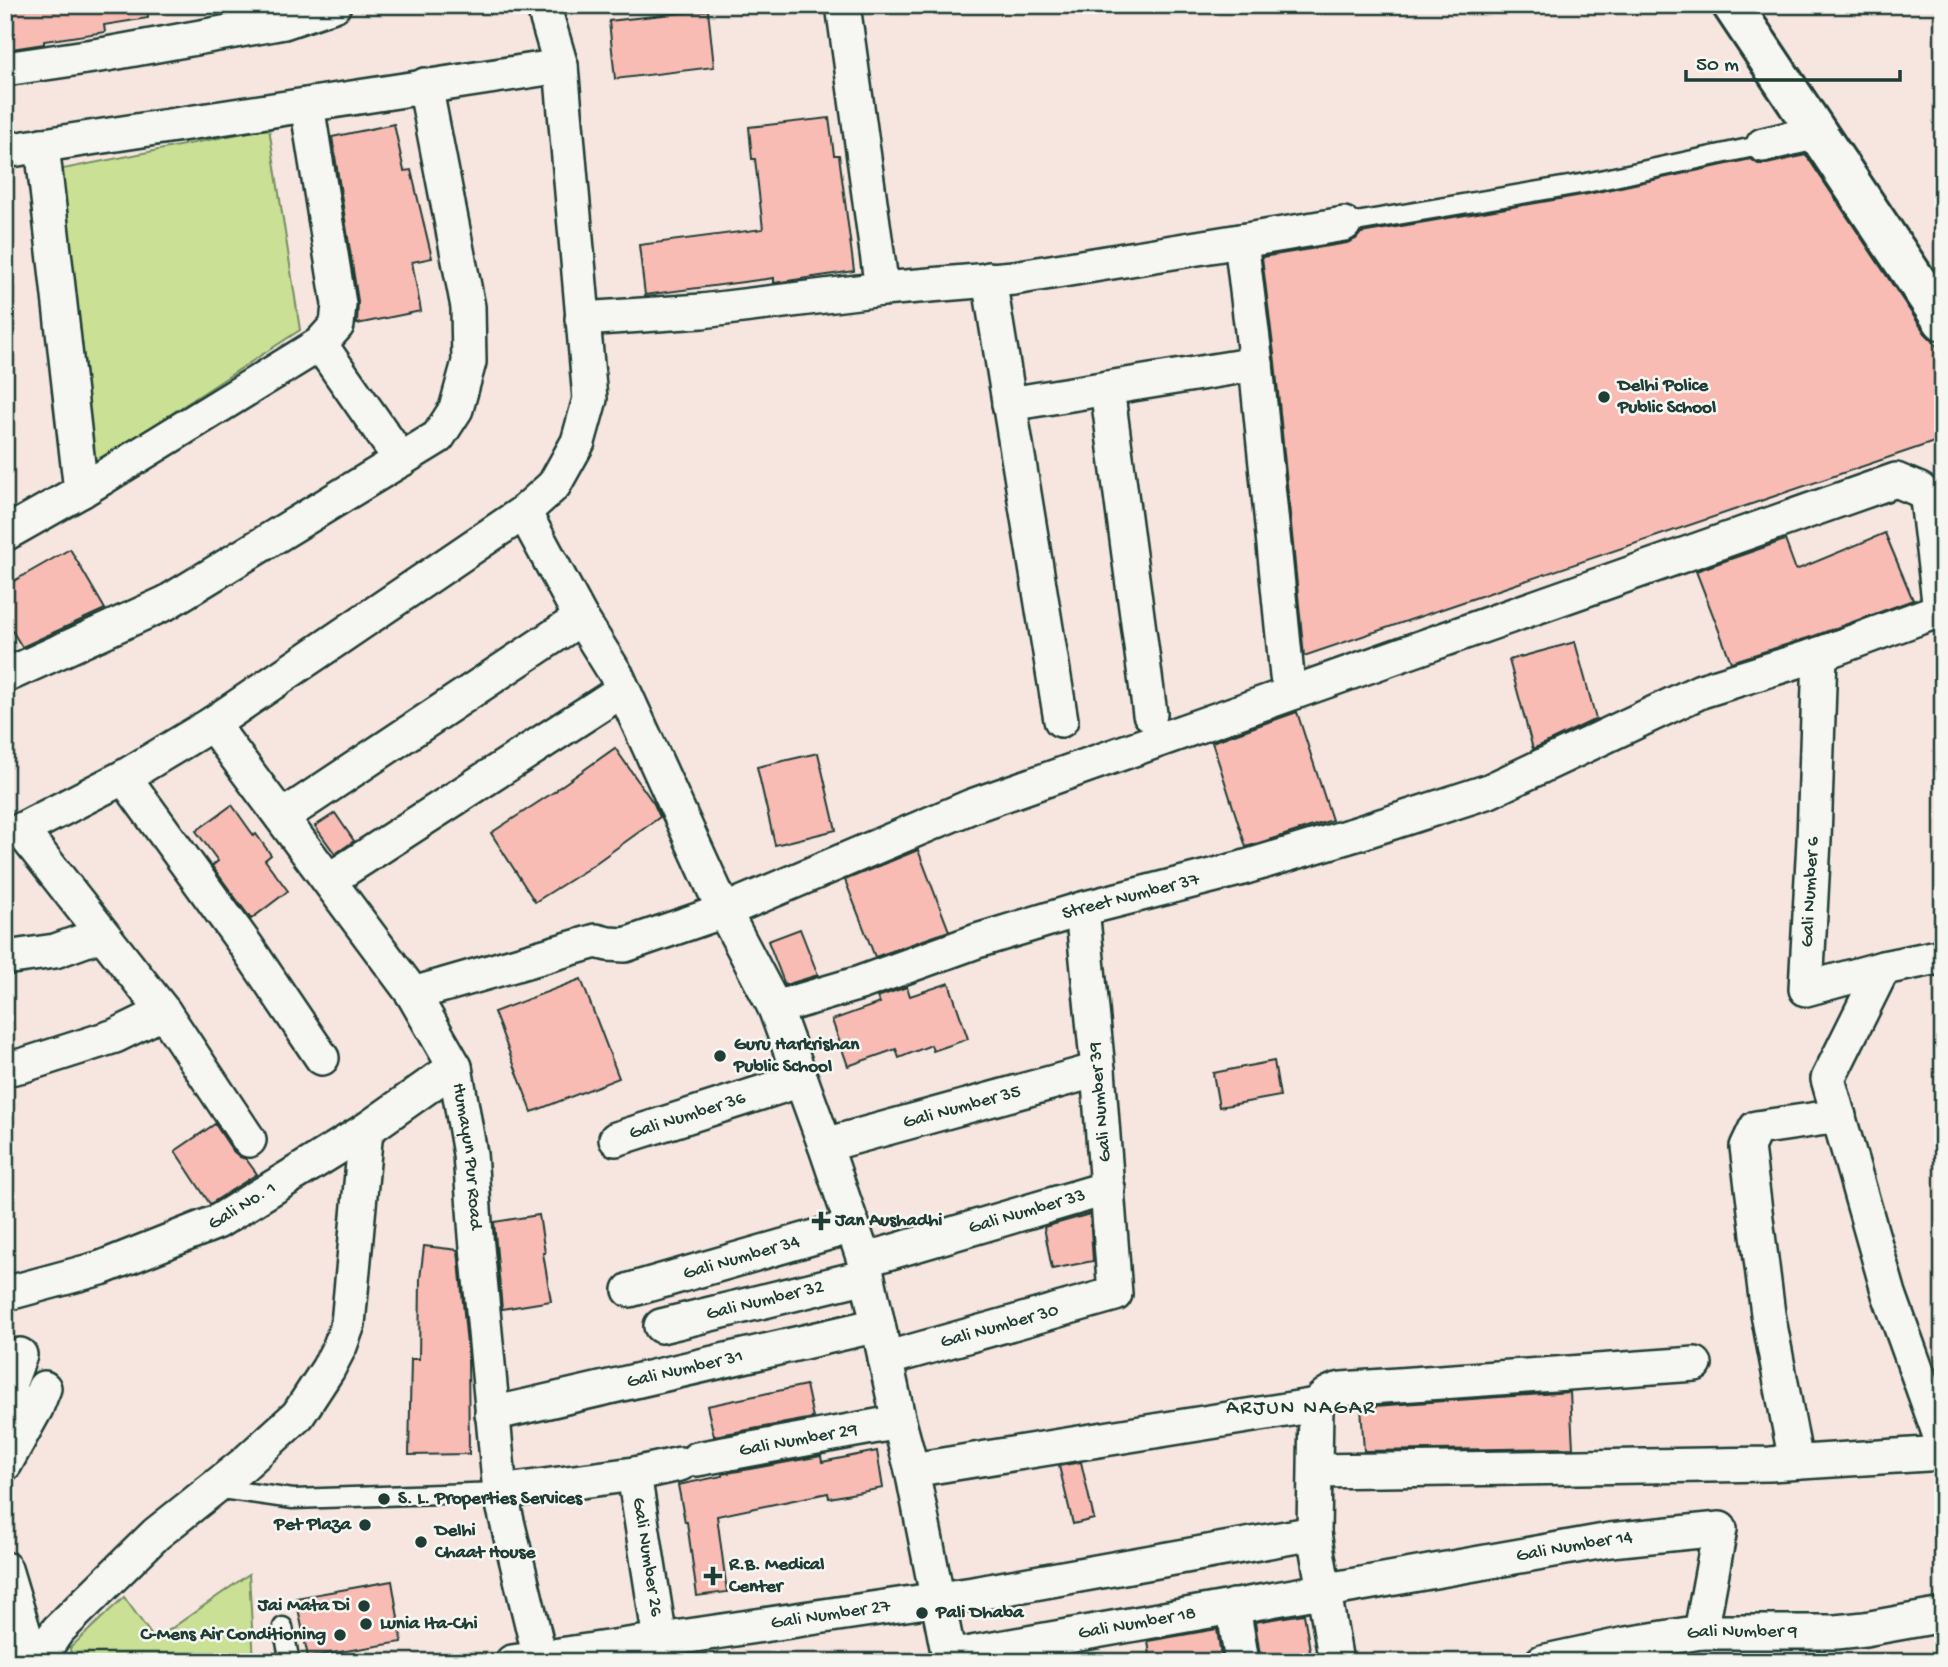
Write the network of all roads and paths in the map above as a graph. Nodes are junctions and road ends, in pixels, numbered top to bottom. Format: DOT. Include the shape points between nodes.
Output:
graph roads {
  1 [pos="334,5"];
  2 [pos="543,5"];
  3 [pos="843,5"];
  4 [pos="1732,5"];
  5 [pos="1758,5"];
  6 [pos="561,66"];
  7 [pos="5,69"];
  8 [pos="425,85"];
  9 [pos="307,104"];
  10 [pos="1818,132"];
  11 [pos="42,145"];
  12 [pos="1763,145"];
  13 [pos="5,151"];
  14 [pos="1344,224"];
  15 [pos="1241,241"];
  16 [pos="989,279"];
  17 [pos="1943,282"];
  18 [pos="881,289"];
  19 [pos="582,319"];
  20 [pos="1943,321"];
  21 [pos="320,344"];
  22 [pos="1256,364"];
  23 [pos="1107,388"];
  24 [pos="1009,404"];
  25 [pos="401,460"];
  26 [pos="80,491"];
  27 [pos="524,512"];
  28 [pos="5,534"];
  29 [pos="1941,613"];
  30 [pos="581,618"];
  31 [pos="1820,654"];
  32 [pos="5,676"];
  33 [pos="1287,676"];
  34 [pos="623,690"];
  35 [pos="1150,714"];
  36 [pos="1061,719"];
  37 [pos="212,724"];
  38 [pos="124,776"];
  39 [pos="282,817"];
  40 [pos="13,832"];
  41 [pos="328,880"];
  42 [pos="1082,909"];
  43 [pos="724,911"];
  44 [pos="102,934"];
  45 [pos="1943,956"];
  46 [pos="5,958"];
  47 [pos="1883,968"];
  48 [pos="413,994"];
  49 [pos="775,1008"];
  50 [pos="164,1012"];
  51 [pos="322,1058"];
  52 [pos="455,1067"];
  53 [pos="5,1069"];
  54 [pos="1098,1070"];
  55 [pos="801,1080"];
  56 [pos="1839,1116"];
  57 [pos="366,1130"];
  58 [pos="616,1139"];
  59 [pos="249,1140"];
  60 [pos="825,1145"];
  61 [pos="1108,1188"];
  62 [pos="853,1226"];
  63 [pos="865,1268"];
  64 [pos="629,1290"];
  65 [pos="5,1294"];
  66 [pos="1115,1294"];
  67 [pos="878,1325"];
  68 [pos="662,1326"];
  69 [pos="20,1354"];
  70 [pos="885,1359"];
  71 [pos="1695,1364"];
  72 [pos="1316,1405"];
  73 [pos="492,1415"];
  74 [pos="899,1422"];
  75 [pos="1943,1444"];
  76 [pos="1943,1453"];
  77 [pos="7,1456"];
  78 [pos="688,1462"];
  79 [pos="1796,1462"];
  80 [pos="912,1470"];
  81 [pos="1315,1471"];
  82 [pos="634,1474"];
  83 [pos="214,1488"];
  84 [pos="500,1492"];
  85 [pos="1314,1533"];
  86 [pos="5,1569"];
  87 [pos="1325,1590"];
  88 [pos="938,1599"];
  89 [pos="1233,1606"];
  90 [pos="1943,1615"];
  91 [pos="283,1627"];
  92 [pos="1701,1632"];
  93 [pos="60,1646"];
  94 [pos="672,1647"];
  95 [pos="1608,1655"];
  96 [pos="950,1659"];
  97 [pos="530,1660"];
  98 [pos="34,1662"];
  99 [pos="290,1662"];
  100 [pos="1242,1662"];
  101 [pos="1336,1662"];
  102 [pos="1542,1662"];
  1 -- 7 [label="street" via="285,22"];
  2 -- 6 [label="street"];
  3 -- 18 [label="street"];
  4 -- 10 [label="street"];
  5 -- 17 [label="street"];
  6 -- 8 [label="street"];
  6 -- 19 [label="street"];
  8 -- 9 [label="street"];
  8 -- 25 [label="street" via="468,307 469,362 456,409 438,437"];
  9 -- 11 [label="street"];
  9 -- 21 [label="street" via="339,304 337,325"];
  10 -- 12 [label="street"];
  10 -- 20 [label="street"];
  11 -- 13 [label="street"];
  11 -- 26 [label="street"];
  12 -- 14 [label="lane" via="1586,183"];
  14 -- 15 [label="street"];
  15 -- 16 [label="street"];
  15 -- 22 [label="street"];
  16 -- 18 [label="street"];
  16 -- 24 [label="street"];
  18 -- 19 [label="street" via="702,311"];
  19 -- 27 [label="street" via="590,399 578,442 554,485"];
  21 -- 25 [label="street"];
  21 -- 26 [label="street"];
  22 -- 23 [label="street"];
  22 -- 33 [label="street"];
  23 -- 24 [label="street"];
  23 -- 35 [label="street"];
  24 -- 36 [label="street"];
  25 -- 32 [label="street" via="166,603"];
  26 -- 28 [label="street"];
  27 -- 30 [label="street"];
  27 -- 37 [label="street"];
  29 -- 31 [label="street, Street Number 37"];
  29 -- 43 [label="street" via="1927,499 1920,490 1896,480 972,806"];
  30 -- 34 [label="street"];
  30 -- 39 [label="street"];
  31 -- 42 [label="street, Street Number 37" via="1702,691 1489,791 1239,869"];
  31 -- 47 [label="street, Gali Number 6" via="1805,989"];
  34 -- 41 [label="street"];
  34 -- 43 [label="street"];
  37 -- 38 [label="street"];
  37 -- 39 [label="street, Humayun Pur Road"];
  38 -- 40 [label="street"];
  38 -- 51 [label="street"];
  39 -- 41 [label="street, Humayun Pur Road"];
  40 -- 44 [label="street"];
  41 -- 48 [label="street, Humayun Pur Road"];
  42 -- 49 [label="street, Street Number 37"];
  42 -- 54 [label="street, Gali Number 39"];
  43 -- 48 [label="street" via="625,944 596,941"];
  43 -- 49 [label="street"];
  44 -- 46 [label="street" via="55,951"];
  44 -- 50 [label="street"];
  45 -- 47 [label="street, Gali Number 6"];
  47 -- 56 [label="street" via="1829,1079"];
  48 -- 52 [label="street, Humayun Pur Road"];
  49 -- 55 [label="street"];
  50 -- 53 [label="street" via="115,1036"];
  50 -- 59 [label="street"];
  52 -- 57 [label="street, Gali No. 1"];
  52 -- 73 [label="street, Humayun Pur Road" via="470,1154"];
  54 -- 60 [label="street, Gali Number 35"];
  54 -- 61 [label="street, Gali Number 39"];
  55 -- 58 [label="street, Gali Number 36"];
  55 -- 60 [label="street"];
  56 -- 75 [label="street" via="1889,1294"];
  56 -- 79 [label="street" via="1756,1128 1747,1147 1769,1314"];
  57 -- 65 [label="street, Gali No. 1" via="217,1222 101,1268"];
  57 -- 83 [label="street" via="348,1324 340,1346 298,1415"];
  60 -- 62 [label="street"];
  61 -- 63 [label="street, Gali Number 33"];
  61 -- 66 [label="street, Gali Number 39"];
  62 -- 63 [label="street"];
  62 -- 64 [label="street, Gali Number 34"];
  63 -- 67 [label="street"];
  63 -- 68 [label="street, Gali Number 32"];
  66 -- 70 [label="street, Gali Number 30"];
  67 -- 70 [label="street"];
  67 -- 73 [label="street, Gali Number 31"];
  69 -- 77 [label="street" via="5,1396 40,1398"];
  70 -- 74 [label="street"];
  71 -- 72 [label="street" via="1332,1390"];
  72 -- 80 [label="street"];
  72 -- 81 [label="street"];
  73 -- 84 [label="street, Humayun Pur Road"];
  74 -- 78 [label="street, Gali Number 29"];
  74 -- 80 [label="street"];
  76 -- 79 [label="street"];
  78 -- 82 [label="street, Gali Number 26"];
  79 -- 81 [label="street"];
  80 -- 88 [label="street"];
  81 -- 85 [label="street"];
  82 -- 84 [label="street, Gali Number 26"];
  82 -- 94 [label="street, Gali Number 26"];
  83 -- 84 [label="lane" via="293,1499"];
  83 -- 93 [label="street" via="156,1534"];
  84 -- 97 [label="street, Humayun Pur Road"];
  85 -- 87 [label="street"];
  85 -- 88 [label="street, Gali Number 27"];
  86 -- 98 [label="street"];
  87 -- 89 [label="street, Gali Number 18"];
  87 -- 92 [label="street, Gali Number 14" via="1610,1540 1720,1529"];
  87 -- 101 [label="street"];
  88 -- 94 [label="street, Gali Number 27"];
  88 -- 96 [label="street"];
  89 -- 96 [label="street, Gali Number 18"];
  89 -- 100 [label="street"];
  90 -- 92 [label="street, Gali Number 9" via="1836,1632"];
  91 -- 99 [label="lane"];
  92 -- 95 [label="street, Gali Number 9"];
  93 -- 98 [label="street"];
  94 -- 97 [label="street, Gali Number 27"];
  95 -- 102 [label="street, Gali Number 9"];
}
